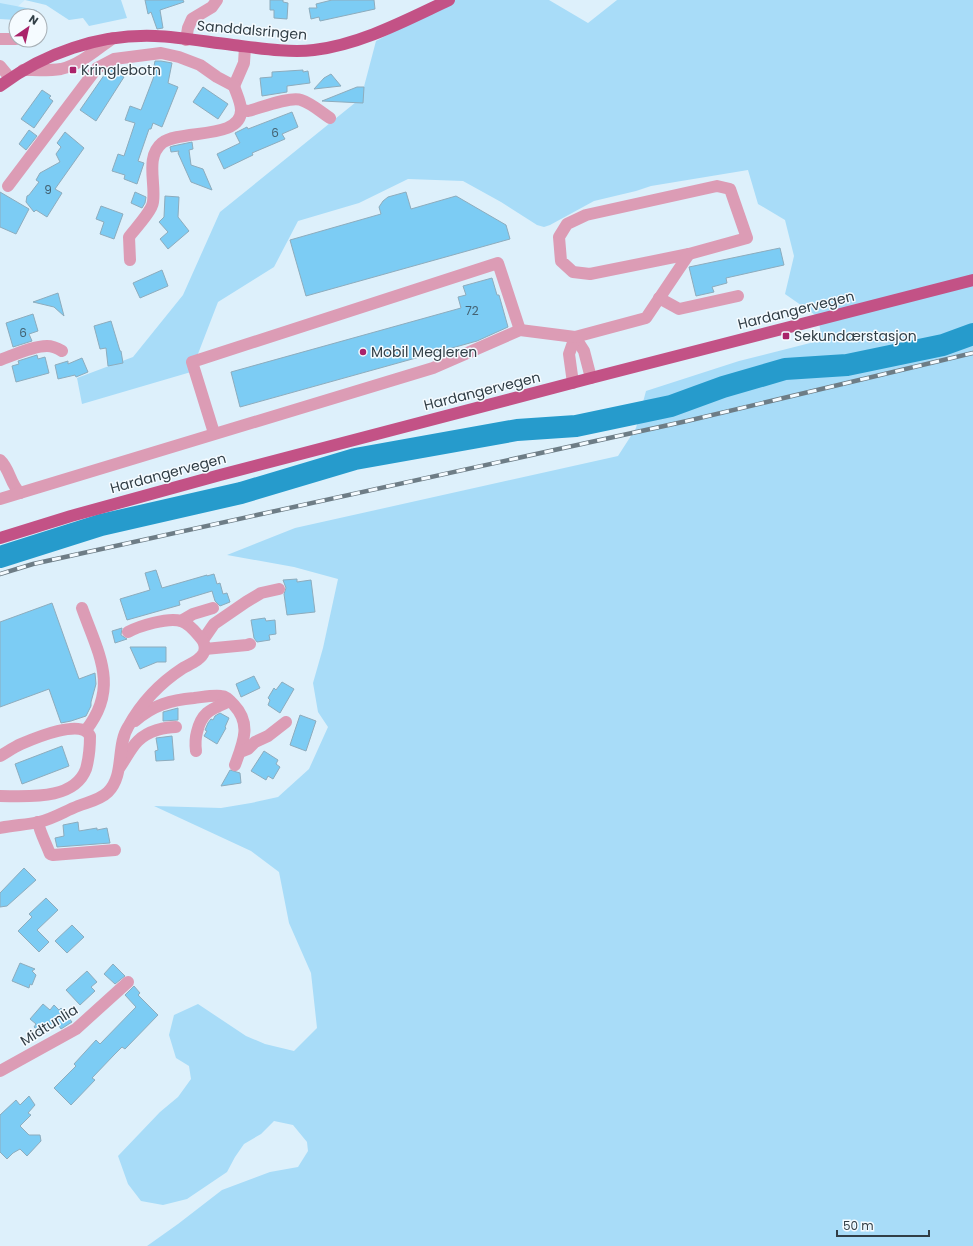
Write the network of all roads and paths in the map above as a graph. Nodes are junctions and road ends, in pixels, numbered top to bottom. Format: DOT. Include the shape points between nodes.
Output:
graph roads {
  1 [pos="217,0"];
  2 [pos="449,0"];
  3 [pos="186,40"];
  4 [pos="245,47"];
  5 [pos="0,66"];
  6 [pos="10,78"];
  7 [pos="0,86"];
  8 [pos="234,86"];
  9 [pos="241,110"];
  10 [pos="330,118"];
  11 [pos="8,186"];
  12 [pos="689,254"];
  13 [pos="130,260"];
  14 [pos="973,280"];
  15 [pos="738,296"];
  16 [pos="659,298"];
  17 [pos="520,330"];
  18 [pos="575,337"];
  19 [pos="62,350"];
  20 [pos="0,360"];
  21 [pos="591,378"];
  22 [pos="573,384"];
  23 [pos="214,433"];
  24 [pos="0,460"];
  25 [pos="20,493"];
  26 [pos="0,499"];
  27 [pos="0,538"];
  28 [pos="279,589"];
  29 [pos="82,608"];
  30 [pos="213,608"];
  31 [pos="181,621"];
  32 [pos="128,632"];
  33 [pos="204,644"];
  34 [pos="250,644"];
  35 [pos="230,701"];
  36 [pos="286,722"];
  37 [pos="126,728"];
  38 [pos="176,728"];
  39 [pos="86,730"];
  40 [pos="241,750"];
  41 [pos="196,751"];
  42 [pos="0,756"];
  43 [pos="235,765"];
  44 [pos="118,770"];
  45 [pos="0,796"];
  46 [pos="38,822"];
  47 [pos="0,828"];
  48 [pos="115,850"];
  49 [pos="128,982"];
  50 [pos="0,1071"];
  1 -- 3 [label="street, Sanddalsringen" via="192,19"];
  2 -- 4 [label="main road, Sanddalsringen" via="370,35 332,46 313,50"];
  3 -- 4 [label="main road, Sanddalsringen"];
  3 -- 6 [label="main road, Sanddalsringen" via="150,36 94,41 39,62"];
  4 -- 8 [label="street" via="244,63"];
  5 -- 6 [label="street"];
  6 -- 7 [label="main road, Sanddalsringen"];
  8 -- 9 [label="street"];
  8 -- 11 [label="street" via="200,65 179,57 161,53 114,59 97,68"];
  9 -- 10 [label="street" via="248,111 297,99"];
  9 -- 13 [label="street" via="239,119 233,125 218,132 170,139 156,151 153,161 153,203 129,237"];
  12 -- 12 [label="street" via="590,274 573,272 560,261 559,237 567,224 586,216 717,186 730,189 747,238"];
  12 -- 16 [label="street"];
  14 -- 21 [label="main road, Hardangervegen"];
  15 -- 16 [label="street" via="679,309"];
  16 -- 18 [label="street" via="646,318"];
  17 -- 18 [label="street"];
  17 -- 23 [label="street" via="433,368"];
  17 -- 23 [label="street" via="498,263 192,362"];
  18 -- 21 [label="street" via="584,351"];
  18 -- 22 [label="street" via="569,354"];
  19 -- 20 [label="street" via="47,346 37,347"];
  21 -- 22 [label="main road, Hardangervegen"];
  22 -- 27 [label="main road, Hardangervegen" via="212,477"];
  23 -- 25 [label="street"];
  24 -- 25 [label="street" via="8,469 15,489"];
  25 -- 26 [label="street"];
  28 -- 33 [label="street" via="261,593 214,624"];
  29 -- 39 [label="street" via="103,668 104,678 101,703"];
  30 -- 31 [label="street"];
  31 -- 32 [label="street" via="163,621"];
  31 -- 33 [label="street" via="191,627"];
  33 -- 34 [label="street"];
  33 -- 37 [label="street" via="201,658 157,688"];
  35 -- 37 [label="street" via="222,696 175,699 150,710"];
  35 -- 40 [label="street" via="242,716 245,725"];
  35 -- 41 [label="street" via="210,710 199,722 194,742"];
  36 -- 40 [label="street" via="248,749"];
  37 -- 44 [label="street" via="122,737"];
  38 -- 44 [label="street" via="168,727 144,735"];
  39 -- 42 [label="street" via="72,728 54,732 21,744"];
  39 -- 45 [label="street" via="90,736 89,758 76,784 44,796"];
  40 -- 43 [label="street"];
  44 -- 46 [label="street" via="112,788 100,798"];
  46 -- 47 [label="street"];
  46 -- 48 [label="street" via="50,854"];
  49 -- 50 [label="street, Midtunlia" via="76,1028"];
}
